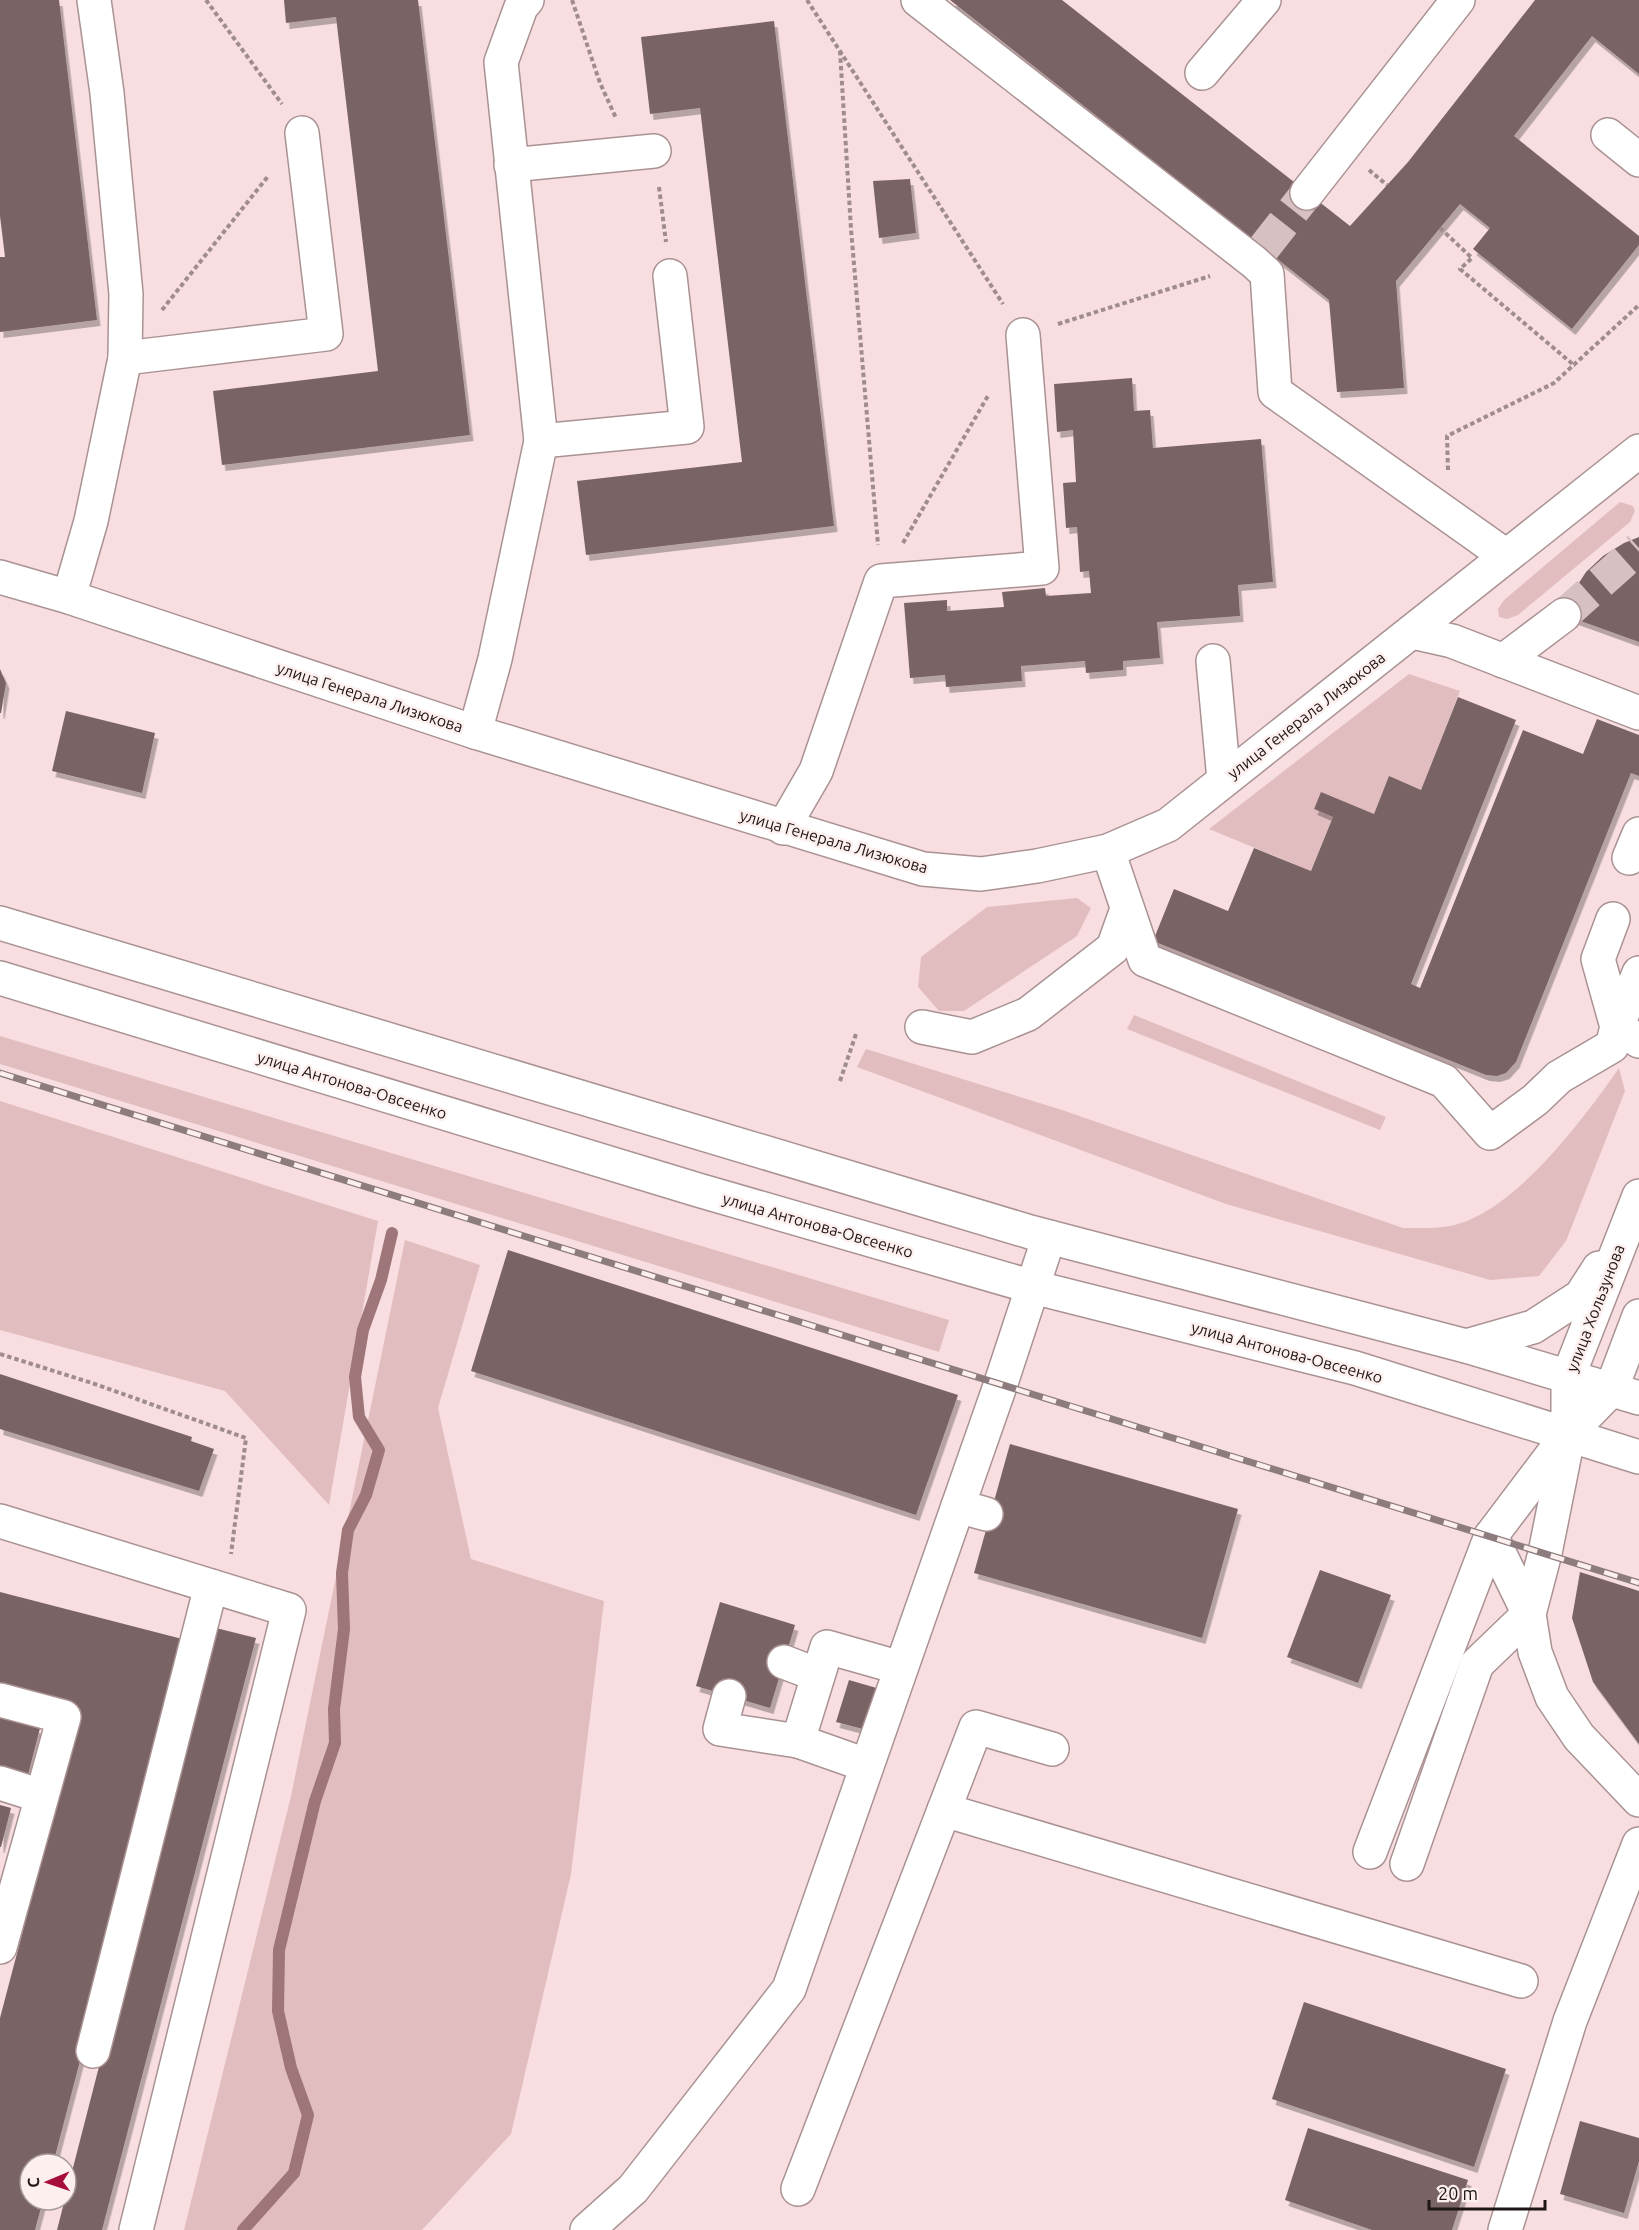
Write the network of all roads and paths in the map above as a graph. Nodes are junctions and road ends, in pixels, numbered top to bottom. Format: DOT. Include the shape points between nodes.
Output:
graph roads {
  1 [pos="94,0"];
  2 [pos="206,0"];
  3 [pos="527,0"];
  4 [pos="572,0"];
  5 [pos="807,0"];
  6 [pos="918,0"];
  7 [pos="1264,0"];
  8 [pos="1458,0"];
  9 [pos="840,51"];
  10 [pos="1202,73"];
  11 [pos="302,133"];
  12 [pos="1608,135"];
  13 [pos="643,153"];
  14 [pos="1639,160"];
  15 [pos="511,165"];
  16 [pos="1307,193"];
  17 [pos="1440,228"];
  18 [pos="1259,255"];
  19 [pos="670,276"];
  20 [pos="1639,305"];
  21 [pos="162,311"];
  22 [pos="1023,335"];
  23 [pos="125,358"];
  24 [pos="1575,366"];
  25 [pos="993,387"];
  26 [pos="541,441"];
  27 [pos="1639,452"];
  28 [pos="1448,477"];
  29 [pos="1506,556"];
  30 [pos="0,577"];
  31 [pos="881,581"];
  32 [pos="69,597"];
  33 [pos="1564,615"];
  34 [pos="1412,632"];
  35 [pos="1213,661"];
  36 [pos="1503,661"];
  37 [pos="1639,713"];
  38 [pos="475,732"];
  39 [pos="1224,780"];
  40 [pos="783,828"];
  41 [pos="1108,851"];
  42 [pos="1127,909"];
  43 [pos="1613,919"];
  44 [pos="0,923"];
  45 [pos="1639,973"];
  46 [pos="0,978"];
  47 [pos="922,1027"];
  48 [pos="856,1034"];
  49 [pos="1628,1034"];
  50 [pos="840,1081"];
  51 [pos="1634,1210"];
  52 [pos="1049,1237"];
  53 [pos="1033,1287"];
  54 [pos="1639,1316"];
  55 [pos="1466,1346"];
  56 [pos="0,1354"];
  57 [pos="1568,1377"];
  58 [pos="1625,1394"];
  59 [pos="1568,1434"];
  60 [pos="1639,1457"];
  61 [pos="0,1521"];
  62 [pos="1491,1536"];
  63 [pos="219,1588"];
  64 [pos="1529,1614"];
  65 [pos="784,1662"];
  66 [pos="901,1668"];
  67 [pos="818,1675"];
  68 [pos="729,1696"];
  69 [pos="0,1700"];
  70 [pos="798,1740"];
  71 [pos="1052,1749"];
  72 [pos="866,1765"];
  73 [pos="0,1783"];
  74 [pos="1636,1787"];
  75 [pos="41,1796"];
  76 [pos="944,1810"];
  77 [pos="1639,1844"];
  78 [pos="1370,1852"];
  79 [pos="1407,1864"];
  80 [pos="9,1879"];
  81 [pos="0,1947"];
  82 [pos="1521,1981"];
  83 [pos="93,2051"];
  84 [pos="798,2189"];
  85 [pos="136,2230"];
  86 [pos="587,2230"];
  87 [pos="1505,2230"];
  1 -- 23 [label="main road" via="126,294"];
  2 -- 11 [label="path"];
  3 -- 15 [label="main road" via="501,63"];
  4 -- 13 [label="path" via="600,83"];
  5 -- 9 [label="path"];
  6 -- 18 [label="main road" via="1037,95"];
  7 -- 10 [label="main road"];
  8 -- 16 [label="main road"];
  9 -- 22 [label="path"];
  9 -- 31 [label="path"];
  11 -- 21 [label="path"];
  11 -- 23 [label="main road" via="326,334"];
  12 -- 14 [label="main road"];
  13 -- 15 [label="main road"];
  13 -- 19 [label="path"];
  15 -- 26 [label="main road"];
  17 -- 24 [label="path" via="1472,258 1460,269"];
  18 -- 22 [label="path"];
  18 -- 29 [label="main road" via="1267,274 1275,392"];
  19 -- 26 [label="main road" via="687,427"];
  20 -- 24 [label="path"];
  22 -- 31 [label="main road" via="1042,568"];
  23 -- 32 [label="main road" via="91,521"];
  24 -- 28 [label="path" via="1554,383 1447,436"];
  25 -- 31 [label="path"];
  26 -- 38 [label="main road" via="495,659"];
  27 -- 29 [label="main road, улица Генерала Лизюкова"];
  29 -- 34 [label="main road, улица Генерала Лизюкова"];
  30 -- 32 [label="main road, улица Генерала Лизюкова"];
  31 -- 40 [label="main road" via="816,771"];
  32 -- 38 [label="main road, улица Генерала Лизюкова"];
  33 -- 36 [label="main road"];
  34 -- 36 [label="main road" via="1452,641"];
  34 -- 39 [label="main road, улица Генерала Лизюкова"];
  35 -- 39 [label="main road"];
  36 -- 37 [label="main road"];
  38 -- 40 [label="main road, улица Генерала Лизюкова"];
  39 -- 41 [label="main road, улица Генерала Лизюкова" via="1167,825"];
  40 -- 41 [label="main road, улица Генерала Лизюкова" via="923,869 981,874"];
  41 -- 42 [label="main road"];
  42 -- 47 [label="main road" via="1113,948 1028,1014 972,1037"];
  42 -- 49 [label="main road" via="1144,960 1443,1081 1490,1133 1559,1077"];
  43 -- 49 [label="main road" via="1598,959"];
  44 -- 52 [label="main road"];
  45 -- 49 [label="main road"];
  46 -- 53 [label="main road, улица Антонова-Овсеенко" via="698,1190"];
  48 -- 50 [label="path"];
  51 -- 55 [label="main road, улица Хользунова" via="1581,1296 1533,1327"];
  51 -- 57 [label="main road, улица Хользунова"];
  52 -- 53 [label="main road"];
  52 -- 55 [label="main road"];
  53 -- 59 [label="main road, улица Антонова-Овсеенко" via="1355,1368"];
  53 -- 66 [label="main road" via="972,1510"];
  54 -- 58 [label="main road"];
  55 -- 57 [label="main road"];
  56 -- 63 [label="path" via="246,1438"];
  57 -- 58 [label="main road"];
  57 -- 59 [label="main road, улица Хользунова"];
  58 -- 59 [label="main road"];
  59 -- 60 [label="main road, улица Антонова-Овсеенко"];
  59 -- 62 [label="main road"];
  59 -- 64 [label="main road, улица Хользунова"];
  61 -- 63 [label="main road"];
  62 -- 64 [label="main road"];
  62 -- 78 [label="main road"];
  63 -- 83 [label="main road"];
  63 -- 85 [label="main road" via="289,1610"];
  64 -- 74 [label="main road" via="1535,1652 1552,1697 1579,1737"];
  64 -- 79 [label="main road" via="1477,1664"];
  65 -- 67 [label="main road"];
  66 -- 67 [label="main road" via="827,1647"];
  66 -- 72 [label="main road"];
  67 -- 70 [label="main road"];
  68 -- 70 [label="main road" via="720,1729"];
  69 -- 75 [label="main road" via="64,1717"];
  70 -- 72 [label="main road"];
  71 -- 76 [label="main road" via="976,1727"];
  72 -- 86 [label="main road" via="789,1989 633,2189"];
  73 -- 75 [label="main road"];
  75 -- 80 [label="main road"];
  76 -- 82 [label="main road"];
  76 -- 84 [label="main road"];
  77 -- 87 [label="main road" via="1570,2021"];
  80 -- 81 [label="main road"];
}
